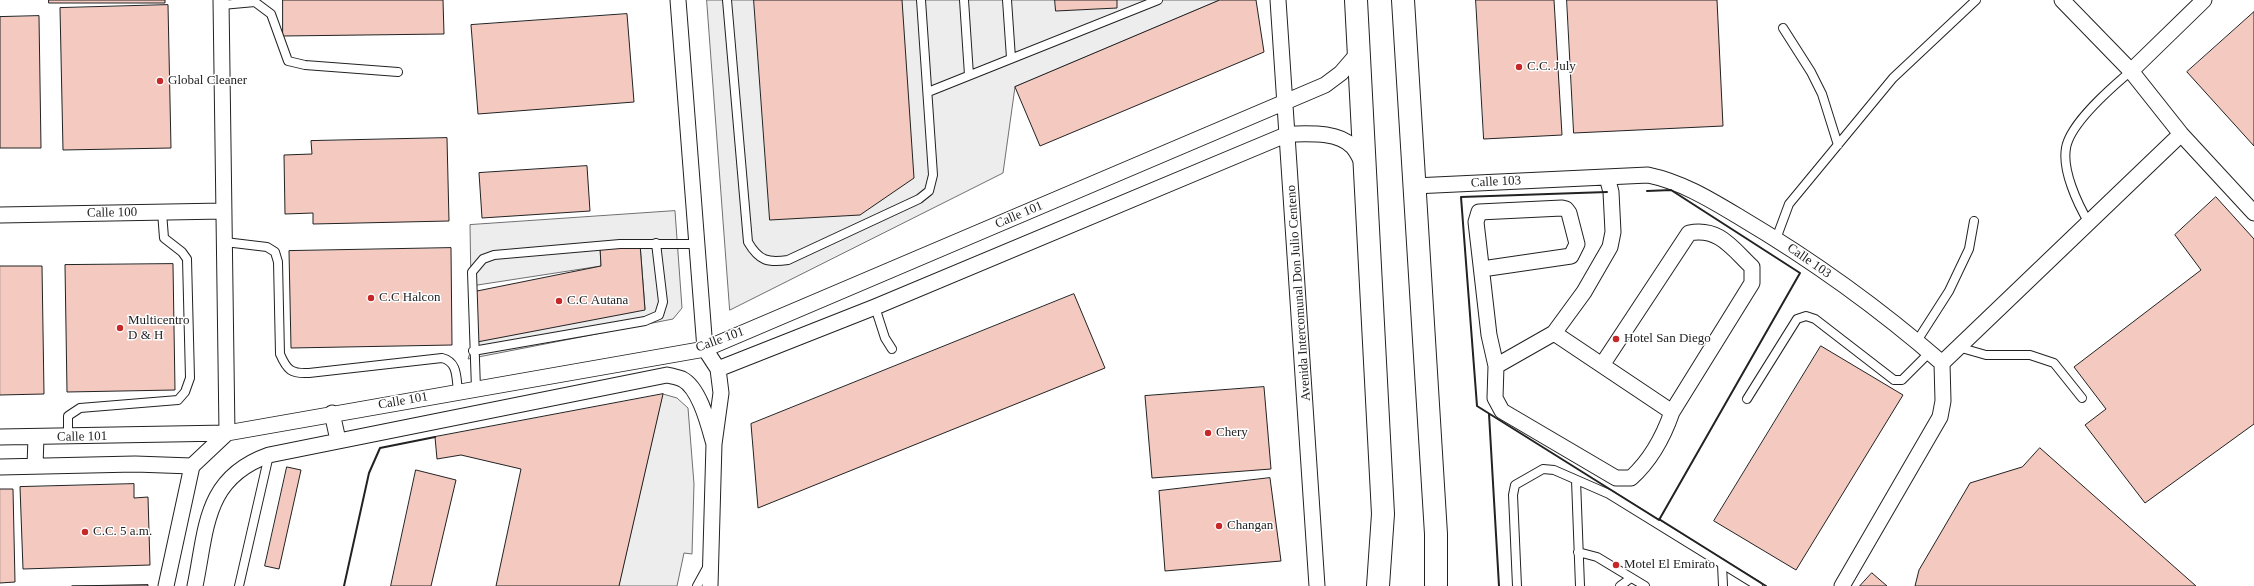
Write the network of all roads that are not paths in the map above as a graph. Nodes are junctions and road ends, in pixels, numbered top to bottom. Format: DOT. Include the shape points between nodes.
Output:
graph roads {
  1 [pos="678,0"];
  2 [pos="727,0"];
  3 [pos="921,0"];
  4 [pos="964,0"];
  5 [pos="1007,0"];
  6 [pos="1158,0"];
  7 [pos="1278,0"];
  8 [pos="1356,0"];
  9 [pos="1403,0"];
  10 [pos="1976,0"];
  11 [pos="2062,0"];
  12 [pos="2204,0"];
  13 [pos="1143,2"];
  14 [pos="222,3"];
  15 [pos="1783,28"];
  16 [pos="1360,51"];
  17 [pos="1011,58"];
  18 [pos="2131,71"];
  19 [pos="398,72"];
  20 [pos="969,75"];
  21 [pos="928,92"];
  22 [pos="1285,102"];
  23 [pos="1288,134"];
  24 [pos="2181,134"];
  25 [pos="1838,145"];
  26 [pos="1364,165"];
  27 [pos="1607,177"];
  28 [pos="1414,186"];
  29 [pos="224,211"];
  30 [pos="162,212"];
  31 [pos="2254,213"];
  32 [pos="0,215"];
  33 [pos="1974,221"];
  34 [pos="2088,223"];
  35 [pos="1776,239"];
  36 [pos="225,242"];
  37 [pos="656,243"];
  38 [pos="697,244"];
  39 [pos="1482,269"];
  40 [pos="875,307"];
  41 [pos="1554,333"];
  42 [pos="1917,341"];
  43 [pos="1958,347"];
  44 [pos="705,349"];
  45 [pos="892,349"];
  46 [pos="474,351"];
  47 [pos="1930,352"];
  48 [pos="1942,363"];
  49 [pos="1602,365"];
  50 [pos="1496,366"];
  51 [pos="718,369"];
  52 [pos="476,389"];
  53 [pos="458,391"];
  54 [pos="2082,398"];
  55 [pos="1747,399"];
  56 [pos="1672,412"];
  57 [pos="332,413"];
  58 [pos="227,433"];
  59 [pos="36,437"];
  60 [pos="68,437"];
  61 [pos="0,438"];
  62 [pos="338,440"];
  63 [pos="714,444"];
  64 [pos="269,455"];
  65 [pos="35,466"];
  66 [pos="192,466"];
  67 [pos="0,467"];
  68 [pos="1576,480"];
  69 [pos="1578,552"];
  70 [pos="710,560"];
  71 [pos="1722,564"];
  72 [pos="1631,578"];
  73 [pos="166,586"];
  74 [pos="196,586"];
  75 [pos="239,586"];
  76 [pos="697,586"];
  77 [pos="710,586"];
  78 [pos="1317,586"];
  79 [pos="1378,586"];
  80 [pos="1436,586"];
  81 [pos="1518,586"];
  82 [pos="1580,586"];
  83 [pos="1620,586"];
  84 [pos="1644,586"];
  85 [pos="1723,586"];
  86 [pos="1758,586"];
  87 [pos="1842,586"];
  1 -- 38 [label="street"];
  2 -- 21 [label="lane" via="748,242 754,254 764,260 788,260 919,199 929,191 933,175"];
  3 -- 21 [label="lane"];
  4 -- 20 [label="lane"];
  5 -- 17 [label="lane"];
  6 -- 13 [label="lane"];
  7 -- 22 [label="street, Avenida Intercomunal Don Julio Centeno"];
  8 -- 16 [label="main road"];
  9 -- 28 [label="main road"];
  10 -- 25 [label="lane" via="1894,78"];
  11 -- 18 [label="street"];
  12 -- 18 [label="street"];
  13 -- 17 [label="lane"];
  14 -- 19 [label="lane" via="255,2 271,14 288,61 304,65"];
  14 -- 29 [label="street"];
  15 -- 25 [label="lane" via="1822,94"];
  16 -- 22 [label="street, Calle 101" via="1341,73 1325,85"];
  16 -- 26 [label="main road"];
  17 -- 20 [label="lane"];
  18 -- 24 [label="street"];
  18 -- 34 [label="lane" via="2108,89 2084,116 2066,146 2065,158 2076,202"];
  20 -- 21 [label="lane"];
  22 -- 23 [label="street, Avenida Intercomunal Don Julio Centeno"];
  22 -- 44 [label="street, Calle 101"];
  23 -- 26 [label="street, Calle 101" via="1339,138 1352,146"];
  23 -- 40 [label="street, Calle 101"];
  23 -- 78 [label="street, Avenida Intercomunal Don Julio Centeno"];
  24 -- 31 [label="street"];
  24 -- 34 [label="street"];
  25 -- 35 [label="lane" via="1789,204"];
  26 -- 79 [label="main road" via="1383,514"];
  27 -- 28 [label="street, Calle 103"];
  27 -- 35 [label="street, Calle 103" via="1648,175 1669,179 1702,195"];
  27 -- 41 [label="street" via="1611,192 1613,232 1610,247 1584,292"];
  28 -- 80 [label="main road" via="1436,534"];
  29 -- 30 [label="street, Calle 100"];
  29 -- 36 [label="street"];
  30 -- 32 [label="street, Calle 100"];
  30 -- 60 [label="lane" via="164,238 187,259 190,378 185,392 178,400 80,408 68,416"];
  33 -- 42 [label="lane" via="1969,250 1949,291"];
  34 -- 43 [label="street"];
  35 -- 42 [label="street, Calle 103"];
  36 -- 53 [label="lane" via="267,247 275,252 278,262 280,354 286,367 298,374 442,358 454,364"];
  36 -- 58 [label="street"];
  37 -- 38 [label="lane"];
  37 -- 46 [label="lane" via="663,302 659,315 645,321"];
  37 -- 46 [label="lane" via="494,255 483,259 472,272"];
  38 -- 44 [label="street"];
  39 -- 39 [label="street" via="1571,256 1577,244 1569,213 1562,208 1479,212 1476,222"];
  39 -- 50 [label="street" via="1489,335"];
  40 -- 45 [label="lane" via="885,338"];
  40 -- 51 [label="street, Calle 101"];
  41 -- 49 [label="street"];
  41 -- 50 [label="street"];
  42 -- 47 [label="street, Calle 103"];
  43 -- 48 [label="street"];
  43 -- 54 [label="lane" via="1986,355 2030,355 2054,363"];
  44 -- 51 [label="street"];
  44 -- 52 [label="street, Calle 101"];
  46 -- 52 [label="lane"];
  47 -- 48 [label="street, Calle 103"];
  47 -- 55 [label="lane" via="1902,380 1894,380 1815,319 1806,316 1797,319"];
  48 -- 87 [label="street" via="1943,401 1940,417"];
  49 -- 56 [label="street"];
  49 -- 56 [label="street" via="1689,233 1703,230 1721,238 1752,267 1752,283"];
  50 -- 56 [label="street" via="1495,398 1502,411 1616,478 1631,478 1644,467 1664,435"];
  51 -- 63 [label="street" via="721,393"];
  52 -- 53 [label="street, Calle 101"];
  53 -- 57 [label="street, Calle 101"];
  57 -- 58 [label="street, Calle 101"];
  57 -- 62 [label="street"];
  58 -- 60 [label="street, Calle 101"];
  58 -- 66 [label="street"];
  59 -- 60 [label="street, Calle 101"];
  59 -- 61 [label="street, Calle 101"];
  59 -- 65 [label="street"];
  62 -- 63 [label="street" via="667,375 683,380 695,394 706,412"];
  62 -- 64 [label="street"];
  63 -- 70 [label="street"];
  64 -- 74 [label="street" via="254,460 229,477 212,505"];
  64 -- 75 [label="lane"];
  65 -- 66 [label="street"];
  65 -- 67 [label="street"];
  66 -- 73 [label="street"];
  68 -- 69 [label="lane"];
  68 -- 71 [label="lane" via="1609,494"];
  68 -- 81 [label="lane" via="1554,470 1543,469 1515,485 1513,495"];
  69 -- 72 [label="lane" via="1597,557"];
  69 -- 82 [label="lane"];
  70 -- 76 [label="lane"];
  70 -- 77 [label="street"];
  71 -- 85 [label="lane"];
  71 -- 86 [label="lane"];
  72 -- 83 [label="lane"];
  72 -- 84 [label="lane"];
}
